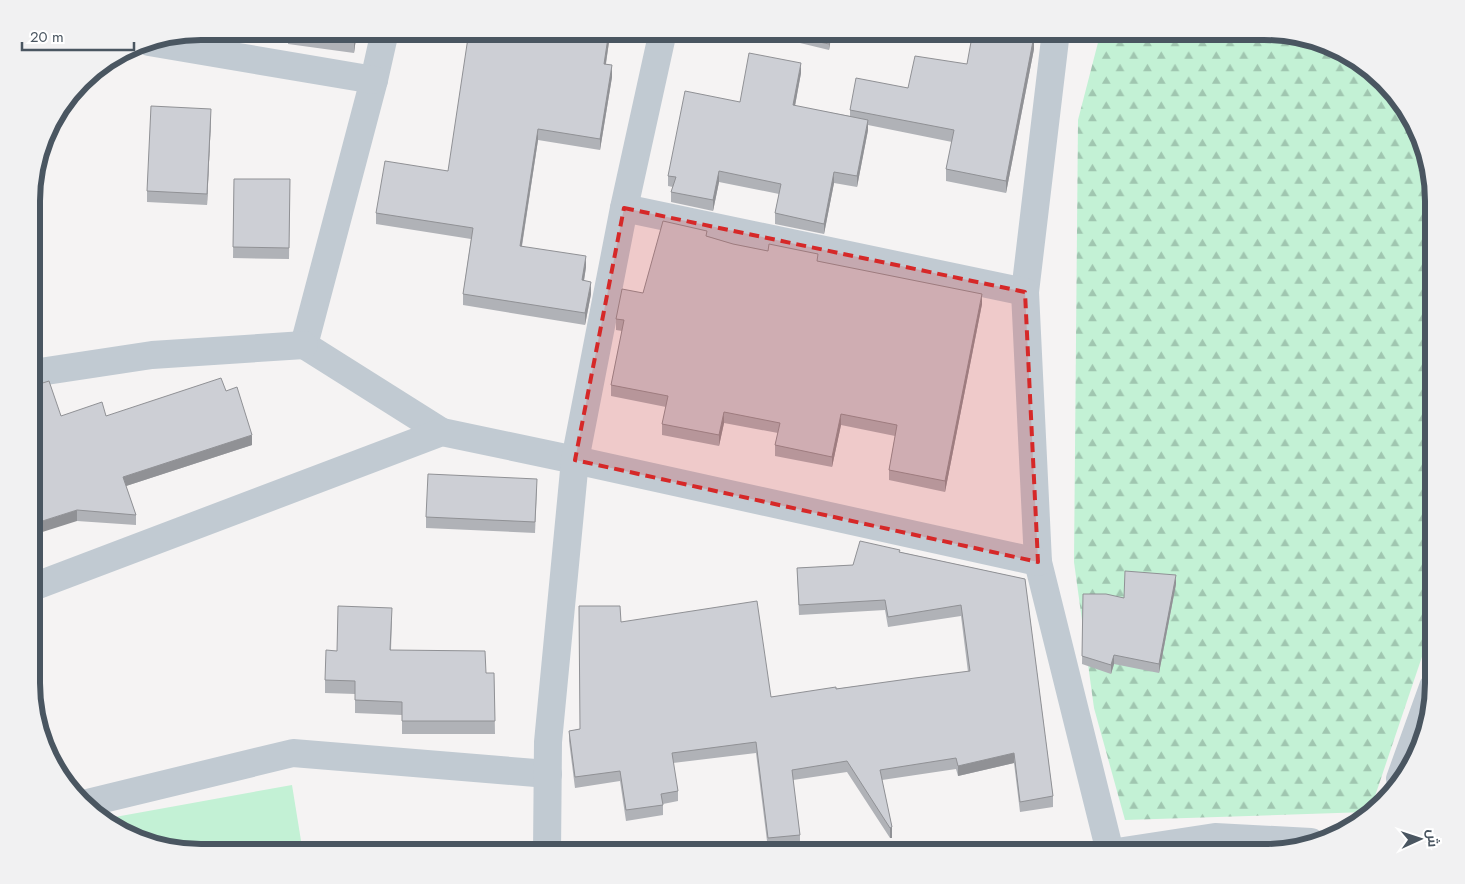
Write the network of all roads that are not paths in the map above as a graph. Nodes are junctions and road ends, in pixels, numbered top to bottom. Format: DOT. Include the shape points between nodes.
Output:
graph roads {
  1 [pos="383,40"];
  2 [pos="661,40"];
  3 [pos="1055,40"];
  4 [pos="163,44"];
  5 [pos="374,80"];
  6 [pos="624,208"];
  7 [pos="1025,292"];
  8 [pos="304,345"];
  9 [pos="40,371"];
  10 [pos="442,432"];
  11 [pos="575,460"];
  12 [pos="1038,562"];
  13 [pos="40,584"];
  14 [pos="1417,731"];
  15 [pos="1410,750"];
  16 [pos="548,774"];
  17 [pos="92,801"];
  18 [pos="1283,843"];
  19 [pos="547,844"];
  20 [pos="1108,844"];
  21 [pos="1248,844"];
  1 -- 5 [label="street"];
  2 -- 6 [label="street"];
  3 -- 7 [label="street"];
  4 -- 5 [label="street"];
  5 -- 8 [label="street"];
  6 -- 7 [label="street"];
  6 -- 11 [label="street"];
  7 -- 12 [label="street"];
  8 -- 9 [label="street" via="152,355"];
  8 -- 10 [label="street"];
  10 -- 11 [label="street"];
  10 -- 13 [label="street"];
  11 -- 12 [label="street"];
  11 -- 16 [label="street" via="548,742"];
  12 -- 20 [label="street"];
  14 -- 15 [label="street"];
  16 -- 17 [label="street" via="293,753"];
  16 -- 19 [label="street"];
  18 -- 21 [label="street"];
}
